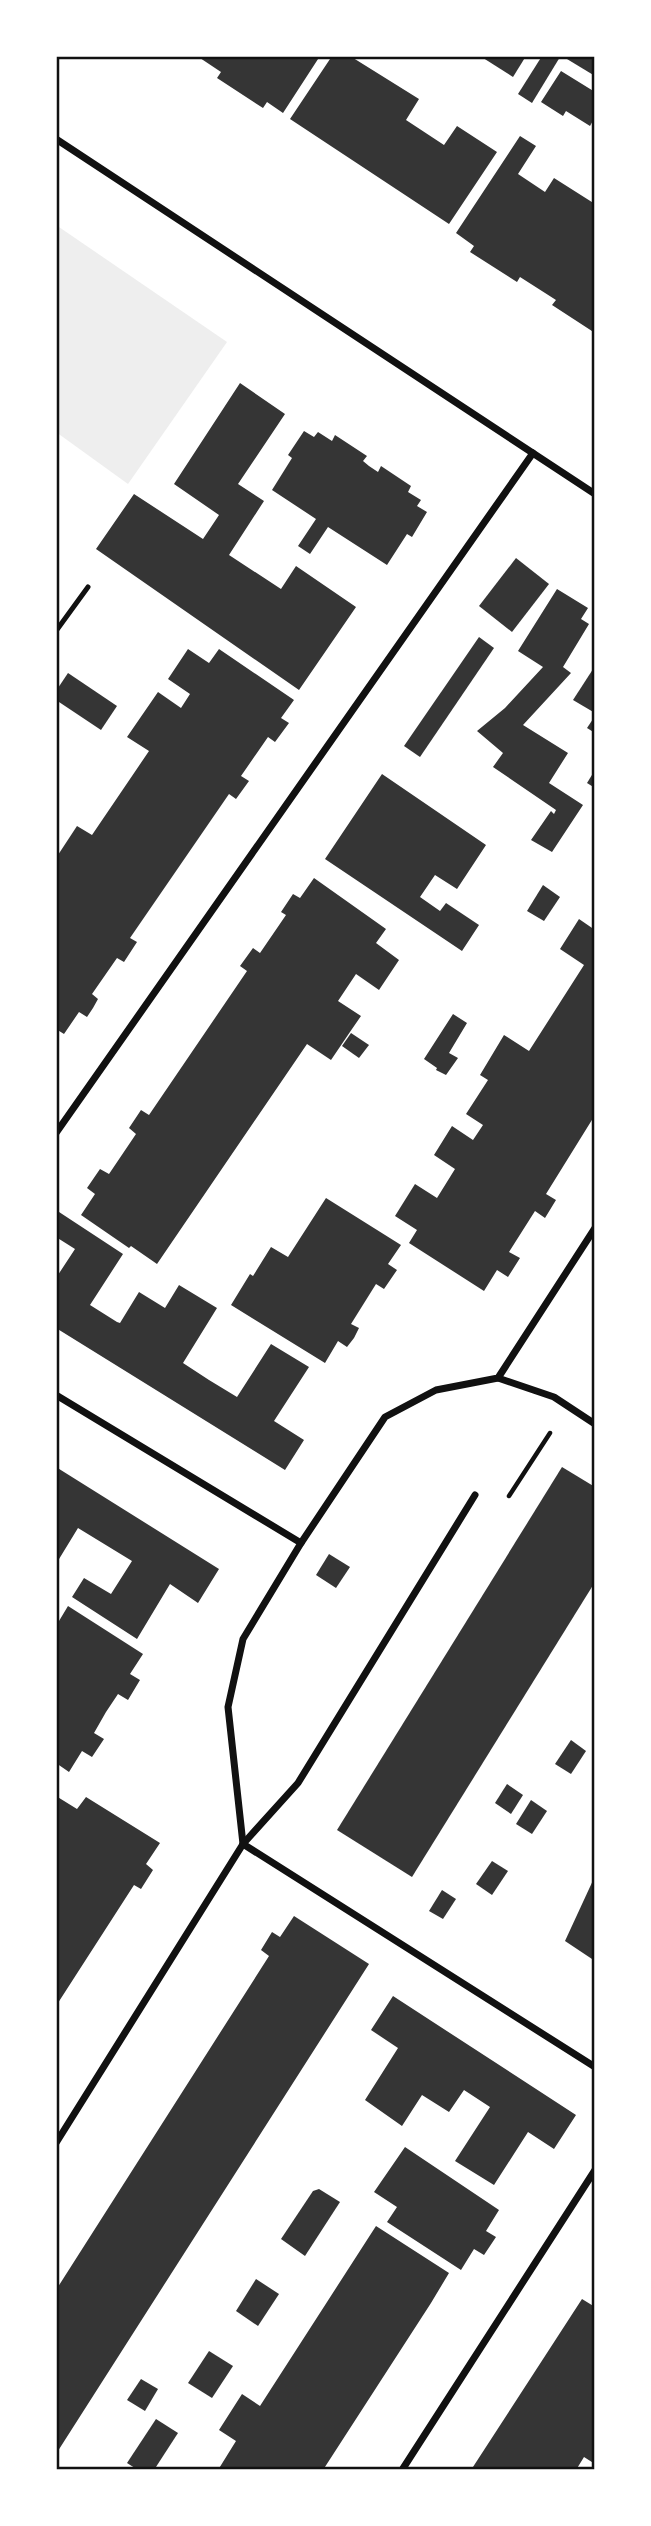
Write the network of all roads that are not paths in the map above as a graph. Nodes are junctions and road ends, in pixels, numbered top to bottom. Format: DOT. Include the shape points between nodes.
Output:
graph roads {
  1 [pos="56,139"];
  2 [pos="533,453"];
  3 [pos="595,494"];
  4 [pos="88,587"];
  5 [pos="56,631"];
  6 [pos="56,1133"];
  7 [pos="595,1227"];
  8 [pos="498,1378"];
  9 [pos="56,1395"];
  10 [pos="595,1424"];
  11 [pos="475,1495"];
  12 [pos="302,1543"];
  13 [pos="243,1844"];
  14 [pos="595,2067"];
  15 [pos="56,2143"];
  16 [pos="595,2170"];
  17 [pos="402,2470"];
  1 -- 2 [label="street"];
  2 -- 3 [label="street"];
  2 -- 6 [label="street"];
  4 -- 5 [label="lane"];
  7 -- 8 [label="street"];
  8 -- 10 [label="street" via="554,1396"];
  8 -- 12 [label="street" via="436,1390 385,1417"];
  9 -- 12 [label="street"];
  11 -- 13 [label="street" via="298,1783"];
  12 -- 13 [label="street" via="243,1639 228,1707"];
  13 -- 14 [label="street"];
  13 -- 15 [label="street"];
  16 -- 17 [label="street"];
}
